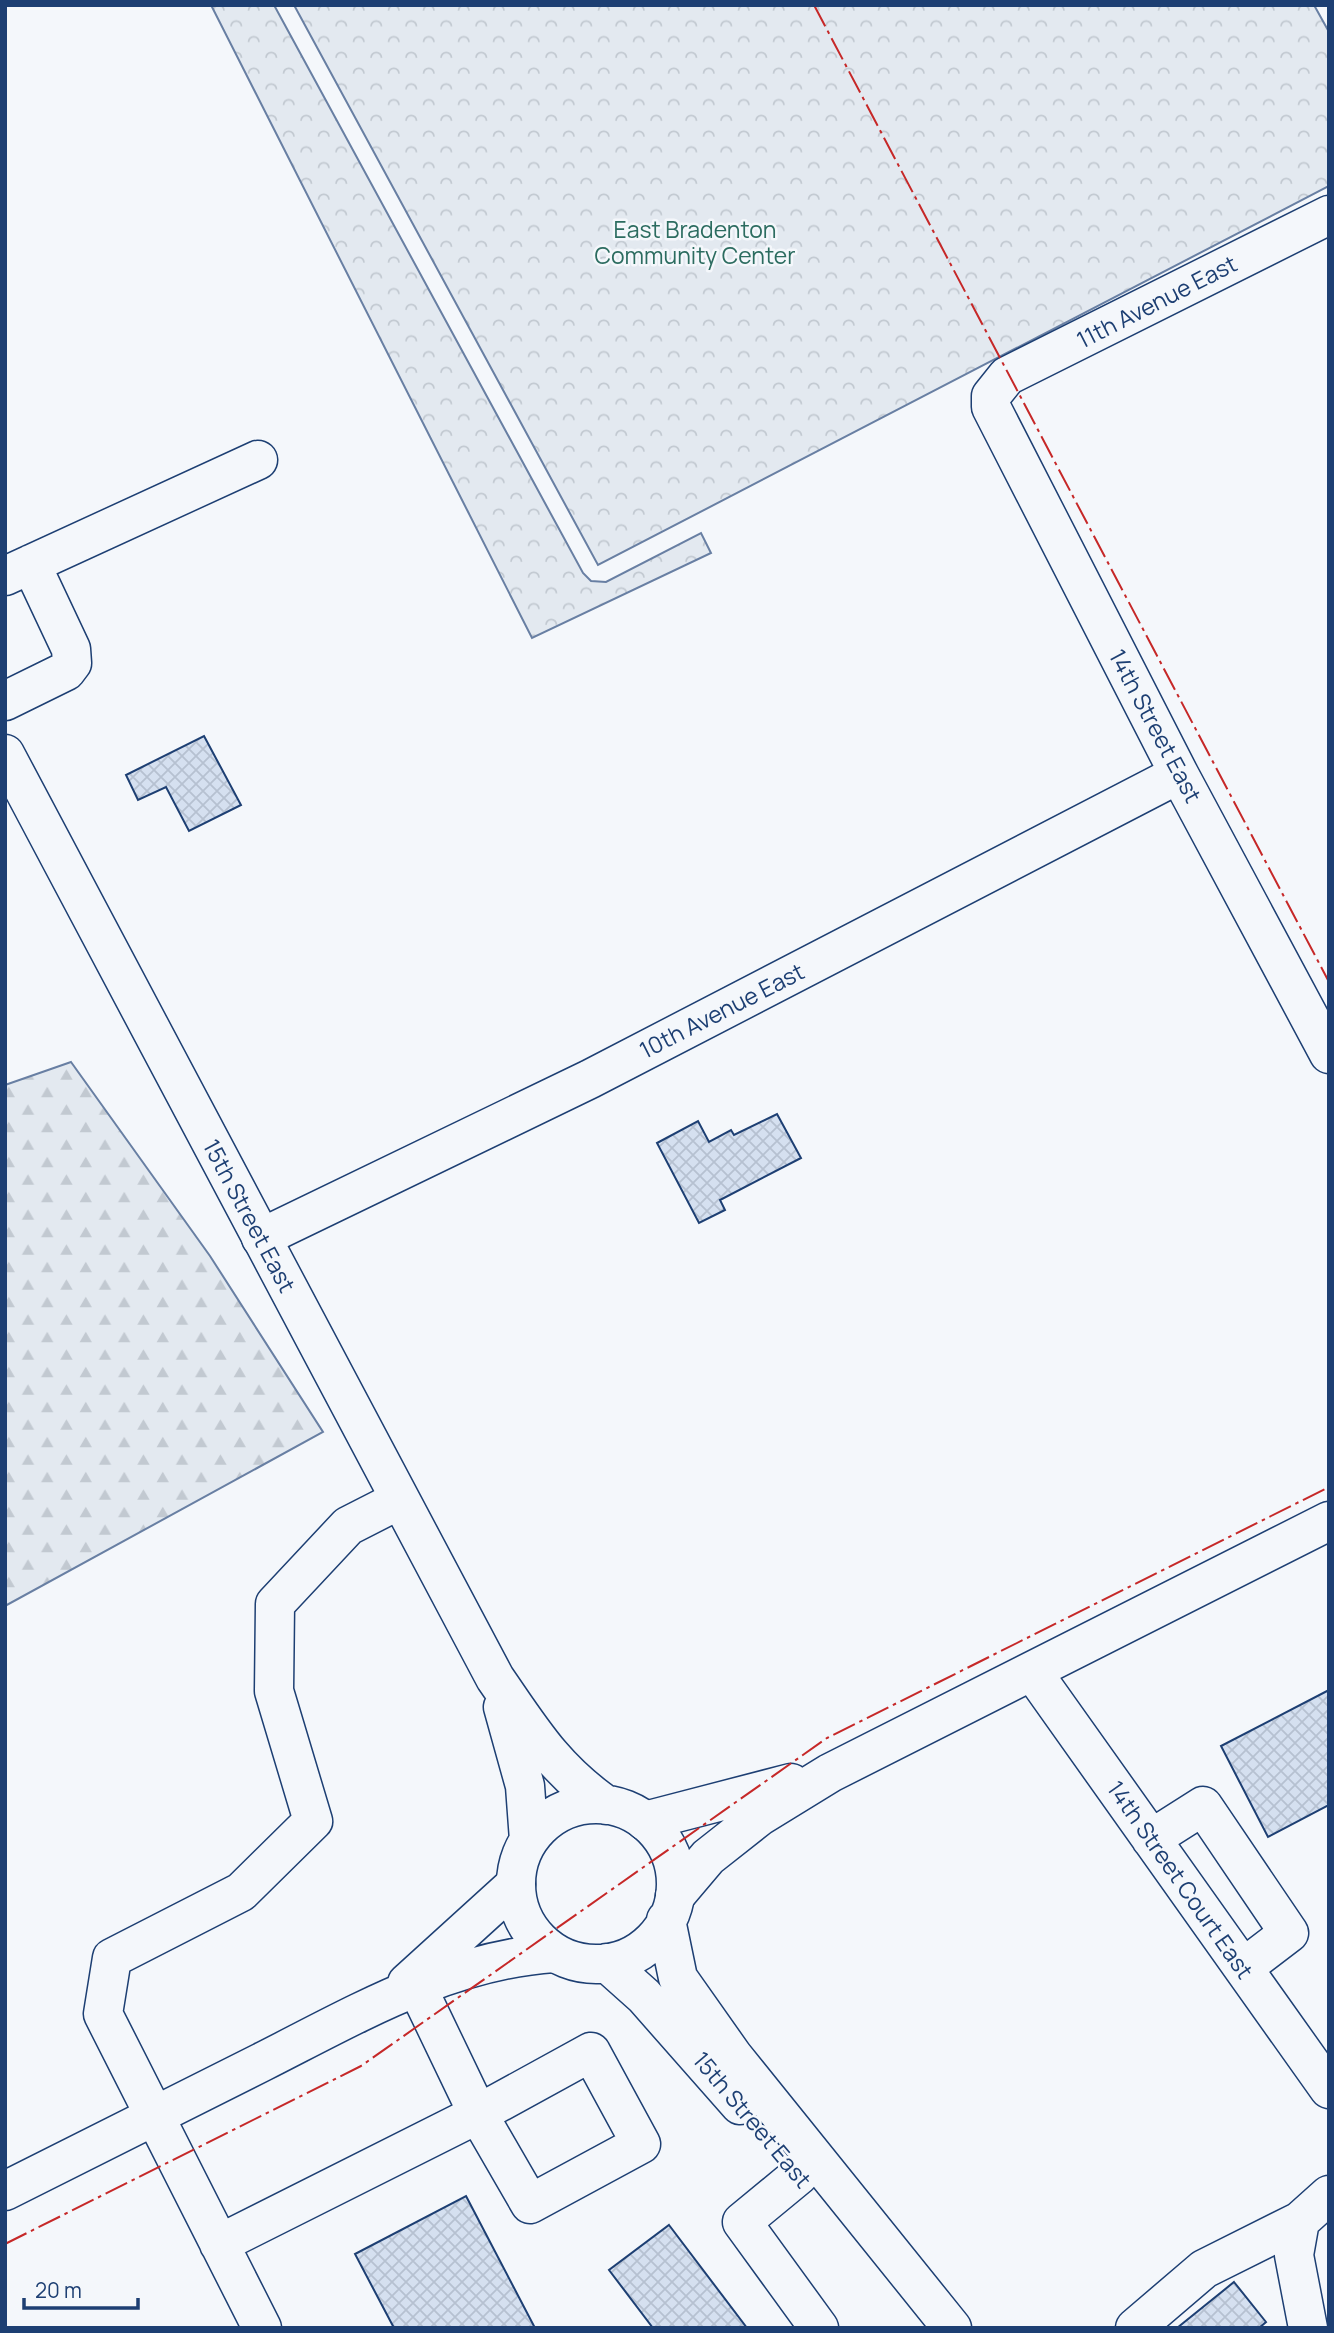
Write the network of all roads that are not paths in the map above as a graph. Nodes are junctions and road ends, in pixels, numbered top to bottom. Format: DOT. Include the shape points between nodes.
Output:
graph roads {
  1 [pos="1329,215"];
  2 [pos="991,396"];
  3 [pos="258,460"];
  4 [pos="18,570"];
  5 [pos="5,701"];
  6 [pos="5,754"];
  7 [pos="1180,774"];
  8 [pos="1329,1054"];
  9 [pos="261,1238"];
  10 [pos="399,1500"];
  11 [pos="1329,1521"];
  12 [pos="1032,1671"];
  13 [pos="495,1678"];
  14 [pos="830,1773"];
  15 [pos="606,1805"];
  16 [pos="645,1821"];
  17 [pos="1151,1839"];
  18 [pos="529,1840"];
  19 [pos="516,1884"];
  20 [pos="671,1908"];
  21 [pos="554,1953"];
  22 [pos="607,1963"];
  23 [pos="1243,1968"];
  24 [pos="404,1992"];
  25 [pos="1329,2090"];
  26 [pos="153,2117"];
  27 [pos="799,2175"];
  28 [pos="5,2192"];
  29 [pos="1329,2194"];
  30 [pos="850,2200"];
  31 [pos="1300,2221"];
  32 [pos="219,2244"];
  33 [pos="942,2324"];
  34 [pos="262,2328"];
  35 [pos="819,2328"];
  36 [pos="1135,2328"];
  37 [pos="1308,2328"];
  1 -- 2 [label="street, 11th Avenue East" via="1007,376"];
  2 -- 7 [label="street, 14th Street East" via="995,419"];
  3 -- 4 [label="street"];
  4 -- 5 [label="street" via="71,649 72,663 66,671"];
  6 -- 9 [label="street, 15th Street East"];
  7 -- 8 [label="street, 14th Street East"];
  7 -- 9 [label="street, 10th Avenue East" via="590,1079"];
  9 -- 10 [label="street, 15th Street East"];
  10 -- 13 [label="street, 15th Street East"];
  10 -- 26 [label="street" via="348,1526 275,1604 274,1691 313,1821 241,1892 112,1958 103,2014"];
  11 -- 12 [label="street"];
  12 -- 14 [label="street"];
  12 -- 17 [label="street, 14th Street Court East"];
  13 -- 15 [label="street, 15th Street East" via="546,1752 573,1781"];
  13 -- 18 [label="street, 15th Street East" via="525,1786"];
  14 -- 16 [label="street"];
  14 -- 20 [label="street" via="760,1816 708,1857"];
  15 -- 16 [label="street"];
  15 -- 18 [label="street" via="564,1811 544,1823"];
  16 -- 20 [label="street" via="670,1855 675,1875"];
  17 -- 23 [label="street, 14th Street Court East"];
  17 -- 23 [label="street" via="1203,1806 1289,1933"];
  18 -- 19 [label="street" via="519,1861"];
  19 -- 21 [label="street" via="518,1906 528,1927"];
  19 -- 24 [label="street"];
  20 -- 22 [label="street" via="658,1935 642,1949"];
  20 -- 30 [label="street" via="672,1959 678,1978 733,2056"];
  21 -- 22 [label="street" via="589,1964"];
  21 -- 24 [label="street" via="512,1956"];
  22 -- 27 [label="street, 15th Street East" via="688,2043"];
  23 -- 25 [label="street, 14th Street Court East"];
  24 -- 26 [label="street"];
  24 -- 32 [label="street" via="478,2114"];
  26 -- 28 [label="street"];
  26 -- 32 [label="street"];
  27 -- 30 [label="street, 15th Street East" via="819,2198"];
  27 -- 35 [label="street" via="742,2222"];
  29 -- 31 [label="street"];
  30 -- 33 [label="street"];
  31 -- 36 [label="street" via="1204,2269"];
  31 -- 37 [label="street" via="1294,2255"];
  32 -- 34 [label="street"];
}
